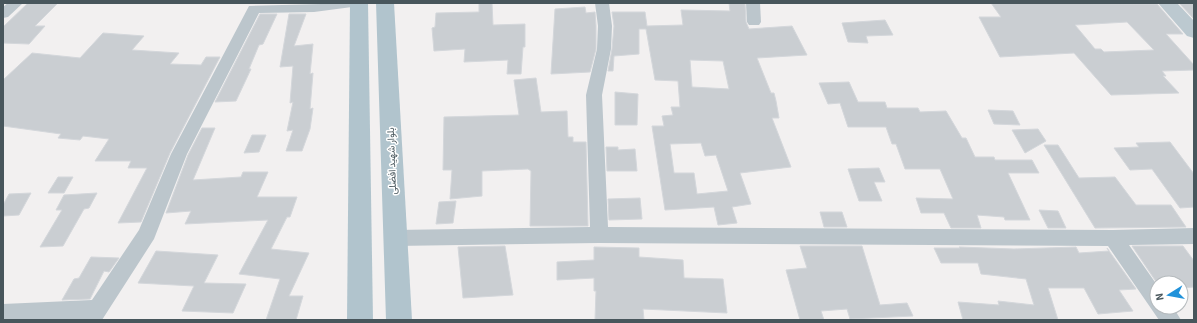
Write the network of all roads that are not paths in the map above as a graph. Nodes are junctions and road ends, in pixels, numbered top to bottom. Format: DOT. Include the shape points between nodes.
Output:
graph roads {
  1 [pos="16,3"];
  2 [pos="352,3"];
  3 [pos="360,3"];
  4 [pos="385,3"];
  5 [pos="602,3"];
  6 [pos="753,3"];
  7 [pos="1167,3"];
  8 [pos="3,14"];
  9 [pos="754,22"];
  10 [pos="1194,32"];
  11 [pos="599,235"];
  12 [pos="1194,236"];
  13 [pos="395,238"];
  14 [pos="1113,238"];
  15 [pos="1149,290"];
  16 [pos="3,313"];
  17 [pos="93,314"];
  18 [pos="360,320"];
  19 [pos="398,320"];
  1 -- 8 [label="street"];
  2 -- 17 [label="street" via="314,8 254,9 179,154 147,234"];
  3 -- 18 [label="main road"];
  4 -- 13 [label="main road, بلوار شهید افضلی"];
  5 -- 11 [label="street" via="604,49 594,95"];
  6 -- 9 [label="street"];
  7 -- 10 [label="main road"];
  11 -- 13 [label="street"];
  11 -- 14 [label="street"];
  12 -- 14 [label="street"];
  13 -- 19 [label="main road, بلوار شهید افضلی"];
  14 -- 15 [label="street"];
  16 -- 17 [label="street"];
}
